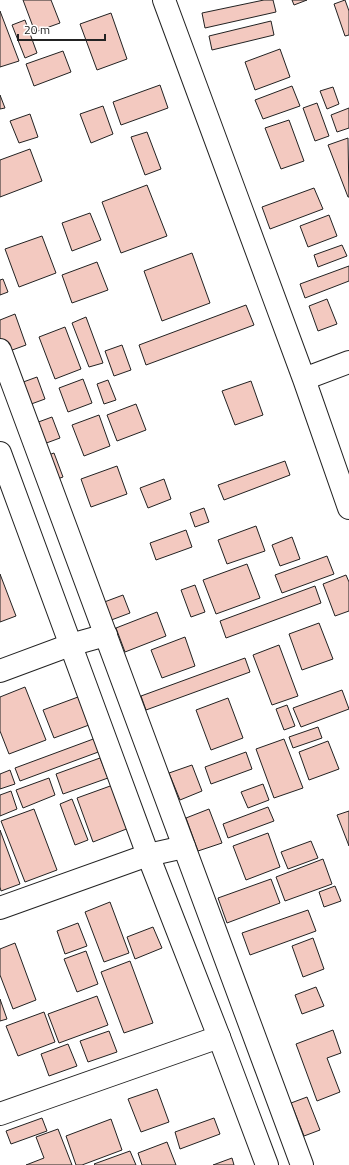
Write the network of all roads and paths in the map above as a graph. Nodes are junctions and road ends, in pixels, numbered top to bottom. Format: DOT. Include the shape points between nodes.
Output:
graph roads {
  1 [pos="164,0"];
  2 [pos="0,350"];
  3 [pos="349,362"];
  4 [pos="304,379"];
  5 [pos="0,453"];
  6 [pos="349,508"];
  7 [pos="106,635"];
  8 [pos="70,645"];
  9 [pos="0,671"];
  10 [pos="184,847"];
  11 [pos="148,855"];
  12 [pos="0,908"];
  13 [pos="219,1037"];
  14 [pos="0,1114"];
  15 [pos="267,1165"];
  16 [pos="302,1165"];
  1 -- 4 [label="street"];
  2 -- 7 [label="street"];
  3 -- 4 [label="street"];
  4 -- 6 [label="street"];
  5 -- 8 [label="street"];
  7 -- 8 [label="street"];
  7 -- 10 [label="street"];
  8 -- 9 [label="street"];
  8 -- 11 [label="street"];
  10 -- 11 [label="street"];
  10 -- 16 [label="street"];
  11 -- 12 [label="street"];
  11 -- 13 [label="street"];
  13 -- 14 [label="street"];
  13 -- 15 [label="street"];
}
